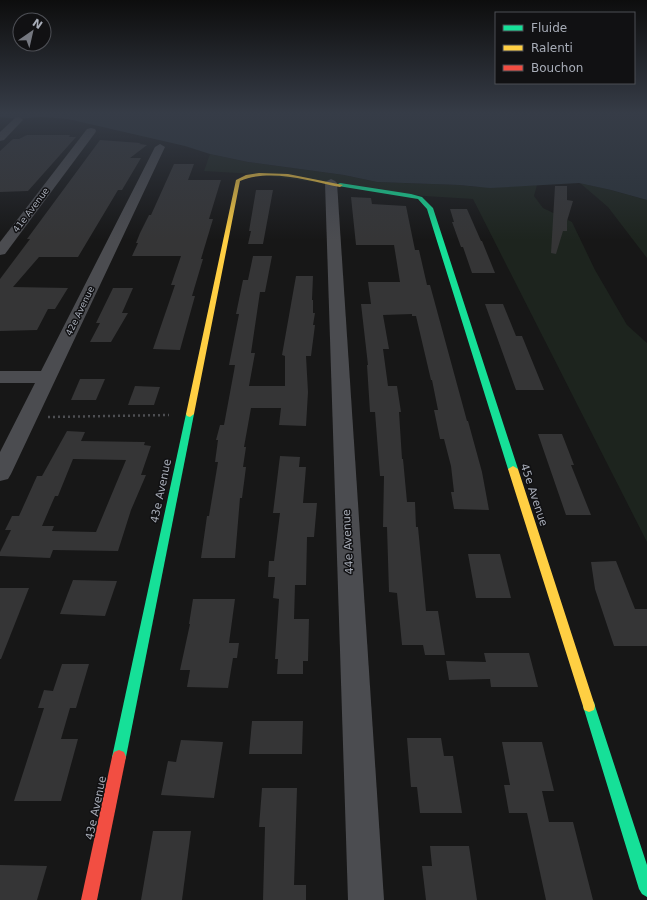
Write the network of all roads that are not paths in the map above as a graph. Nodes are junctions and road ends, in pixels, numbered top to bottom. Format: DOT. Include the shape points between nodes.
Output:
graph roads {
  1 [pos="72,156"];
  2 [pos="156,156"];
  3 [pos="330,183"];
  4 [pos="0,251"];
  5 [pos="0,377"];
  6 [pos="48,377"];
  7 [pos="0,474"];
  8 [pos="647,889"];
  9 [pos="89,900"];
  10 [pos="366,900"];
  1 -- 4 [label="street, 41e Avenue"];
  2 -- 6 [label="street, 42e Avenue"];
  3 -- 8 [label="street, 45e Avenue" via="409,195 420,198 430,208"];
  3 -- 9 [label="street, 43e Avenue" via="269,174 242,176 238,180"];
  3 -- 10 [label="street, 44e Avenue"];
  5 -- 6 [label="street"];
  6 -- 7 [label="street, 42e Avenue"];
}
